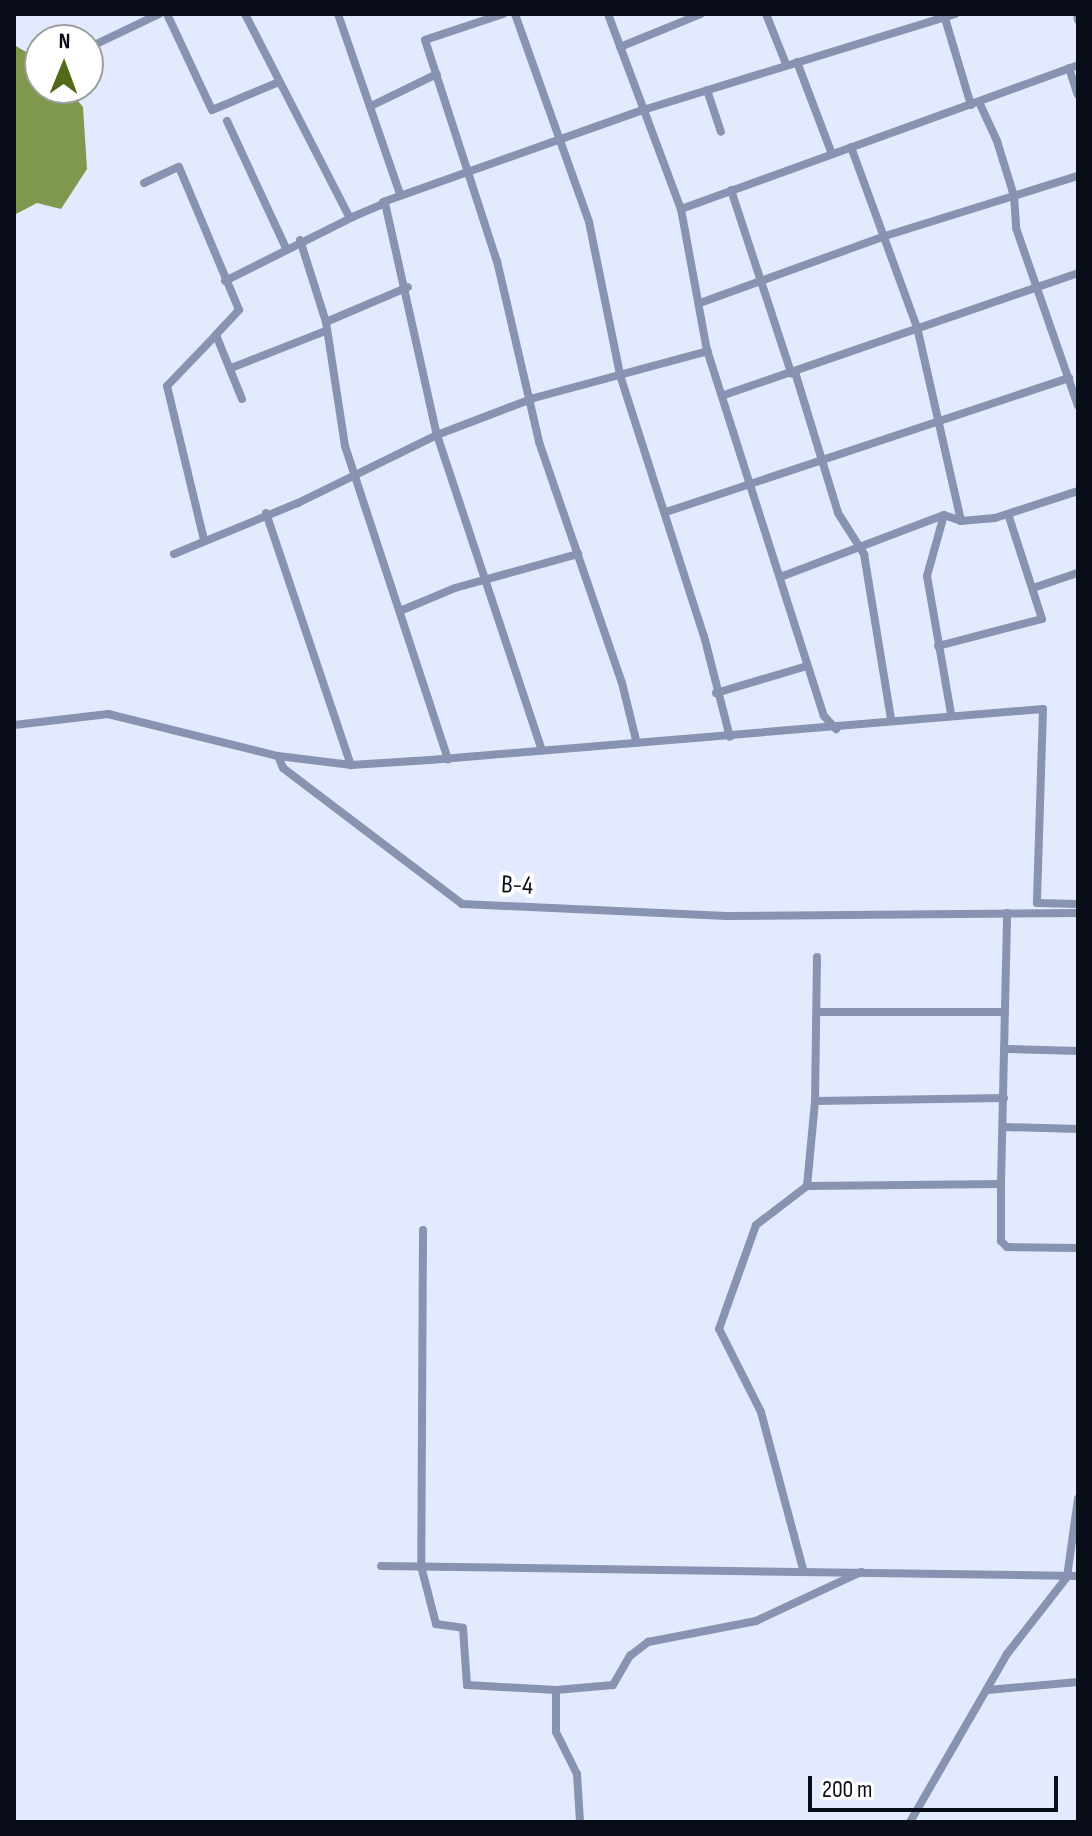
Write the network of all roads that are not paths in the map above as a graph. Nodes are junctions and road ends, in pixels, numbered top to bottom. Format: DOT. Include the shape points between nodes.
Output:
graph roads {
  1 [pos="159,14"];
  2 [pos="167,14"];
  3 [pos="245,14"];
  4 [pos="338,14"];
  5 [pos="503,14"];
  6 [pos="515,14"];
  7 [pos="608,14"];
  8 [pos="701,14"];
  9 [pos="766,14"];
  10 [pos="956,14"];
  11 [pos="945,16"];
  12 [pos="680,18"];
  13 [pos="104,40"];
  14 [pos="620,47"];
  15 [pos="797,62"];
  16 [pos="786,64"];
  17 [pos="1073,66"];
  18 [pos="437,74"];
  19 [pos="279,82"];
  20 [pos="707,90"];
  21 [pos="1078,95"];
  22 [pos="975,104"];
  23 [pos="371,106"];
  24 [pos="643,110"];
  25 [pos="227,121"];
  26 [pos="721,132"];
  27 [pos="563,140"];
  28 [pos="851,147"];
  29 [pos="832,154"];
  30 [pos="467,175"];
  31 [pos="1078,176"];
  32 [pos="144,183"];
  33 [pos="731,190"];
  34 [pos="400,194"];
  35 [pos="1014,196"];
  36 [pos="681,209"];
  37 [pos="350,218"];
  38 [pos="885,236"];
  39 [pos="300,240"];
  40 [pos="286,248"];
  41 [pos="1078,273"];
  42 [pos="761,279"];
  43 [pos="225,281"];
  44 [pos="1038,285"];
  45 [pos="408,287"];
  46 [pos="700,303"];
  47 [pos="325,327"];
  48 [pos="917,327"];
  49 [pos="216,335"];
  50 [pos="708,351"];
  51 [pos="231,368"];
  52 [pos="793,372"];
  53 [pos="619,373"];
  54 [pos="1069,378"];
  55 [pos="724,395"];
  56 [pos="242,399"];
  57 [pos="528,402"];
  58 [pos="1078,406"];
  59 [pos="941,416"];
  60 [pos="437,435"];
  61 [pos="823,463"];
  62 [pos="355,476"];
  63 [pos="754,485"];
  64 [pos="1078,491"];
  65 [pos="666,512"];
  66 [pos="266,513"];
  67 [pos="1008,514"];
  68 [pos="944,515"];
  69 [pos="961,521"];
  70 [pos="204,540"];
  71 [pos="857,545"];
  72 [pos="174,554"];
  73 [pos="578,554"];
  74 [pos="1077,573"];
  75 [pos="783,576"];
  76 [pos="488,578"];
  77 [pos="1033,588"];
  78 [pos="400,611"];
  79 [pos="938,646"];
  80 [pos="807,666"];
  81 [pos="716,693"];
  82 [pos="951,714"];
  83 [pos="891,718"];
  84 [pos="14,725"];
  85 [pos="836,729"];
  86 [pos="730,737"];
  87 [pos="636,740"];
  88 [pos="542,750"];
  89 [pos="278,756"];
  90 [pos="448,759"];
  91 [pos="351,765"];
  92 [pos="1078,904"];
  93 [pos="1007,913"];
  94 [pos="1078,913"];
  95 [pos="817,957"];
  96 [pos="817,1012"];
  97 [pos="1005,1012"];
  98 [pos="1004,1049"];
  99 [pos="1078,1051"];
  100 [pos="1004,1098"];
  101 [pos="815,1101"];
  102 [pos="1003,1127"];
  103 [pos="1078,1129"];
  104 [pos="1001,1184"];
  105 [pos="807,1186"];
  106 [pos="423,1230"];
  107 [pos="1078,1248"];
  108 [pos="1078,1499"];
  109 [pos="381,1566"];
  110 [pos="421,1566"];
  111 [pos="803,1569"];
  112 [pos="865,1570"];
  113 [pos="1078,1576"];
  114 [pos="1067,1577"];
  115 [pos="1078,1682"];
  116 [pos="556,1690"];
  117 [pos="988,1690"];
  118 [pos="580,1822"];
  119 [pos="910,1822"];
  1 -- 13 [label="street"];
  2 -- 19 [label="street" via="212,110"];
  3 -- 19 [label="street"];
  4 -- 23 [label="street"];
  5 -- 18 [label="street" via="425,40"];
  6 -- 27 [label="street"];
  7 -- 14 [label="street"];
  8 -- 12 [label="street"];
  9 -- 16 [label="street"];
  10 -- 11 [label="street"];
  11 -- 15 [label="street"];
  11 -- 22 [label="street"];
  12 -- 14 [label="street"];
  14 -- 24 [label="street"];
  15 -- 16 [label="street"];
  15 -- 29 [label="street"];
  16 -- 20 [label="street"];
  17 -- 21 [label="street"];
  17 -- 22 [label="street"];
  18 -- 23 [label="street"];
  18 -- 30 [label="street"];
  19 -- 37 [label="street"];
  20 -- 24 [label="street"];
  20 -- 26 [label="street"];
  22 -- 28 [label="street"];
  22 -- 35 [label="street"];
  23 -- 34 [label="street"];
  24 -- 27 [label="street"];
  24 -- 36 [label="street"];
  25 -- 40 [label="street"];
  27 -- 30 [label="street"];
  27 -- 53 [label="street" via="589,222"];
  28 -- 29 [label="street"];
  28 -- 38 [label="street"];
  29 -- 33 [label="street"];
  30 -- 34 [label="street"];
  30 -- 57 [label="street" via="497,261"];
  31 -- 35 [label="street"];
  32 -- 43 [label="street" via="179,167"];
  33 -- 36 [label="street"];
  33 -- 42 [label="street"];
  34 -- 37 [label="street"];
  35 -- 38 [label="street"];
  35 -- 44 [label="street" via="1016,228"];
  36 -- 46 [label="street"];
  37 -- 39 [label="street"];
  37 -- 45 [label="street" via="385,203"];
  38 -- 42 [label="street"];
  38 -- 48 [label="street"];
  39 -- 40 [label="street"];
  39 -- 47 [label="street"];
  40 -- 43 [label="street"];
  41 -- 44 [label="street"];
  42 -- 46 [label="street"];
  42 -- 52 [label="street"];
  43 -- 49 [label="street" via="239,310"];
  44 -- 48 [label="street"];
  44 -- 54 [label="street"];
  45 -- 47 [label="street"];
  45 -- 60 [label="street"];
  46 -- 50 [label="street"];
  47 -- 51 [label="street"];
  47 -- 62 [label="street"];
  48 -- 52 [label="street"];
  48 -- 59 [label="street" via="924,371"];
  49 -- 51 [label="street"];
  49 -- 70 [label="street" via="167,386"];
  50 -- 53 [label="street"];
  50 -- 55 [label="street"];
  51 -- 56 [label="street"];
  52 -- 55 [label="street"];
  52 -- 61 [label="street"];
  53 -- 57 [label="street"];
  53 -- 65 [label="street"];
  54 -- 58 [label="street"];
  54 -- 59 [label="street"];
  55 -- 63 [label="street"];
  57 -- 60 [label="street"];
  57 -- 73 [label="street"];
  59 -- 61 [label="street"];
  59 -- 69 [label="street"];
  60 -- 62 [label="street"];
  60 -- 76 [label="street" via="459,509"];
  61 -- 63 [label="street"];
  61 -- 71 [label="street" via="838,513"];
  62 -- 66 [label="street"];
  62 -- 78 [label="street"];
  63 -- 65 [label="street"];
  63 -- 75 [label="street"];
  64 -- 67 [label="street"];
  65 -- 81 [label="street"];
  66 -- 70 [label="street"];
  66 -- 91 [label="street"];
  67 -- 69 [label="street"];
  67 -- 77 [label="street"];
  68 -- 69 [label="street"];
  68 -- 71 [label="street"];
  68 -- 79 [label="street" via="927,576"];
  70 -- 72 [label="street"];
  71 -- 75 [label="street"];
  71 -- 83 [label="street" via="875,596"];
  73 -- 76 [label="street"];
  73 -- 87 [label="street"];
  74 -- 77 [label="street"];
  75 -- 80 [label="street"];
  76 -- 78 [label="street"];
  76 -- 88 [label="street"];
  77 -- 79 [label="street" via="1042,619"];
  78 -- 90 [label="street"];
  79 -- 82 [label="street"];
  80 -- 81 [label="street"];
  80 -- 85 [label="street" via="824,716"];
  81 -- 86 [label="street"];
  82 -- 83 [label="street"];
  82 -- 92 [label="street" via="1043,709 1037,903"];
  83 -- 85 [label="street"];
  84 -- 89 [label="street" via="108,714"];
  85 -- 86 [label="street"];
  86 -- 87 [label="street"];
  87 -- 88 [label="street"];
  88 -- 90 [label="street"];
  89 -- 91 [label="street"];
  89 -- 93 [label="street, B-4" via="283,768 462,904 727,916"];
  90 -- 91 [label="street"];
  93 -- 94 [label="street, B-4"];
  93 -- 97 [label="street"];
  95 -- 96 [label="street"];
  96 -- 97 [label="street"];
  96 -- 101 [label="street"];
  97 -- 98 [label="street"];
  98 -- 99 [label="street"];
  98 -- 100 [label="street"];
  100 -- 101 [label="street"];
  100 -- 102 [label="street"];
  101 -- 105 [label="street"];
  102 -- 103 [label="street"];
  102 -- 104 [label="street"];
  104 -- 105 [label="street"];
  104 -- 107 [label="street" via="1001,1241 1007,1247"];
  105 -- 111 [label="street" via="756,1225 719,1329 761,1412"];
  106 -- 110 [label="street"];
  108 -- 114 [label="street"];
  109 -- 110 [label="street"];
  110 -- 111 [label="street"];
  110 -- 116 [label="street" via="436,1624 463,1628 467,1685"];
  111 -- 112 [label="street"];
  112 -- 114 [label="street"];
  112 -- 116 [label="street" via="756,1621 648,1642 630,1656 613,1685"];
  113 -- 114 [label="street"];
  114 -- 117 [label="street" via="1023,1630"];
  115 -- 117 [label="street"];
  116 -- 118 [label="street" via="556,1732 577,1774"];
  117 -- 119 [label="street"];
}
